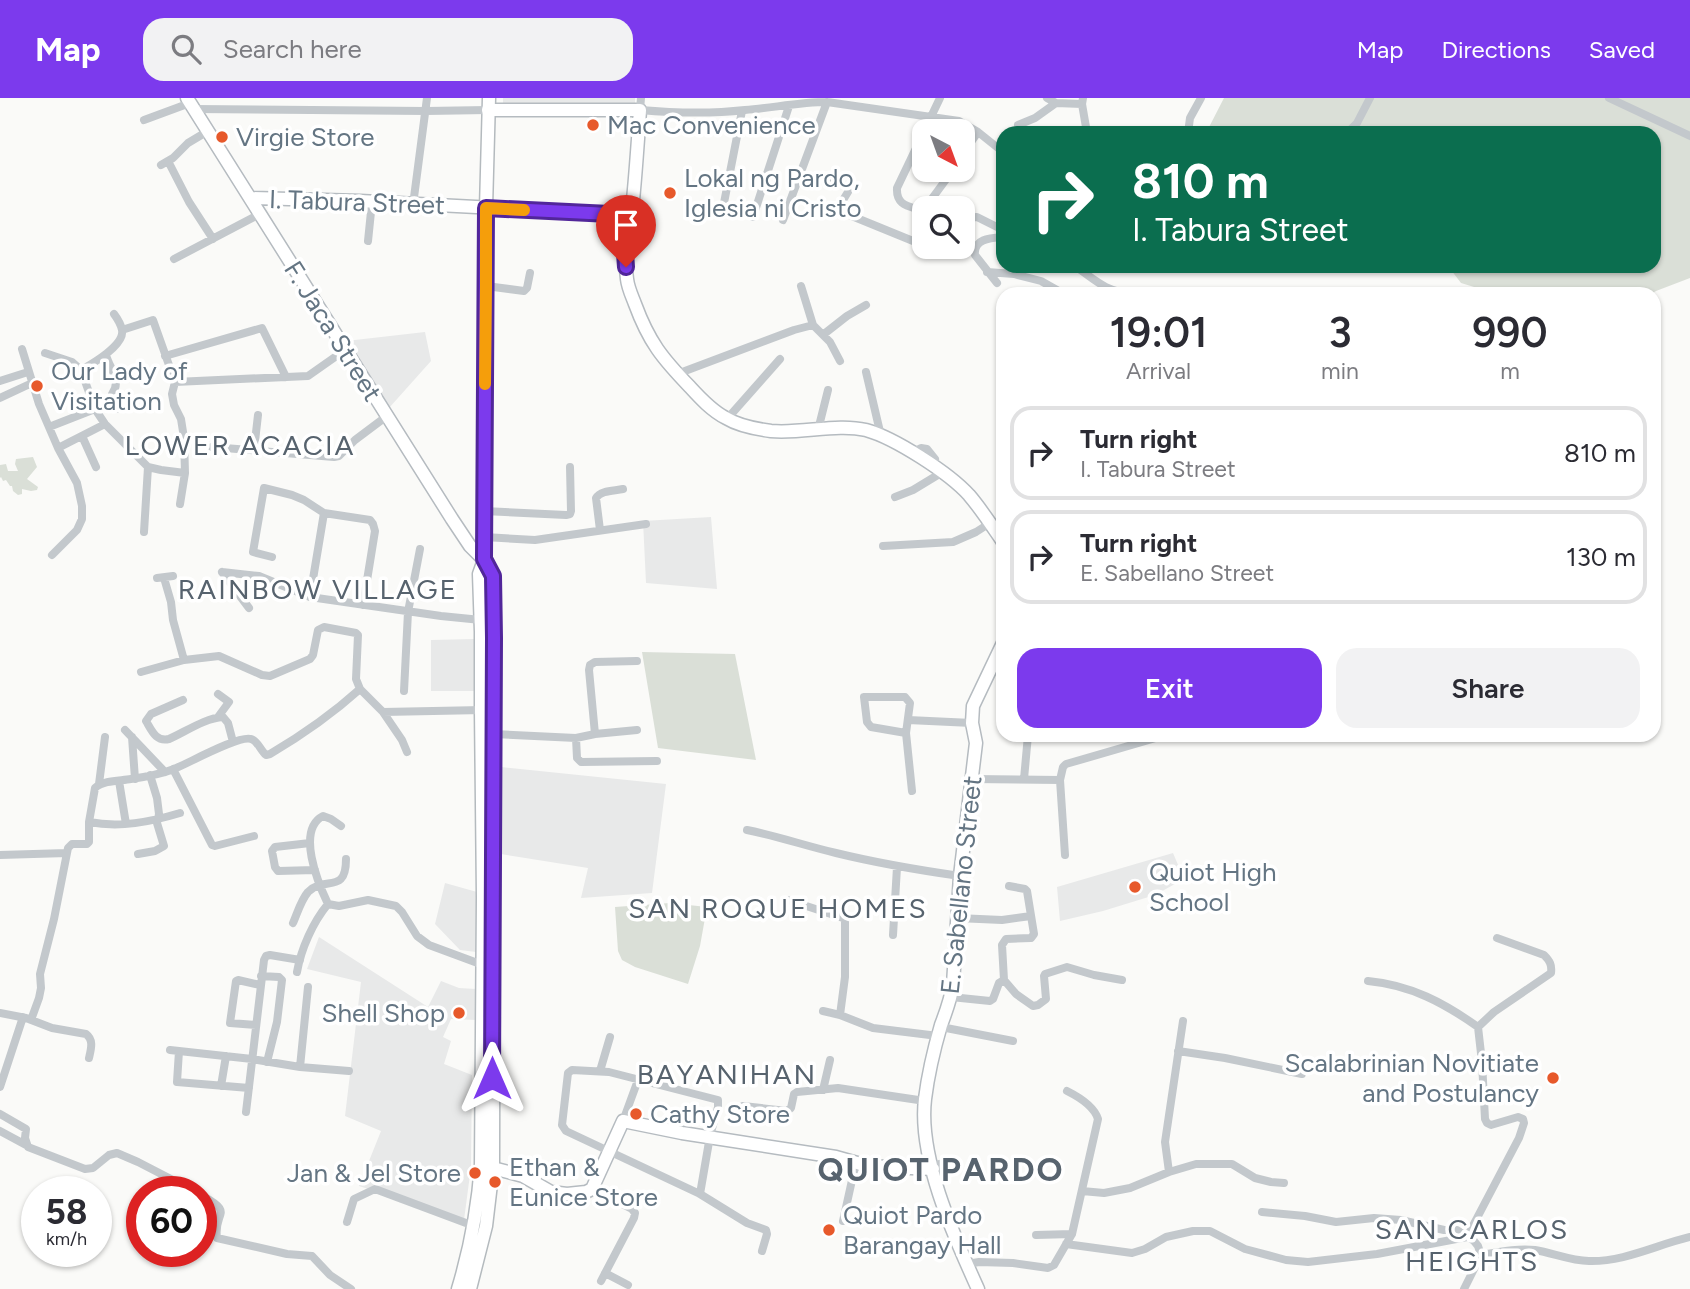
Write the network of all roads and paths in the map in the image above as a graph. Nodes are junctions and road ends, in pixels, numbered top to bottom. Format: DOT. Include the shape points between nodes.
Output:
graph roads {
  1 [pos="427,98"];
  2 [pos="940,98"];
  3 [pos="1047,98"];
  4 [pos="1201,98"];
  5 [pos="1370,98"];
  6 [pos="1609,98"];
  7 [pos="813,100"];
  8 [pos="1082,101"];
  9 [pos="827,102"];
  10 [pos="190,103"];
  11 [pos="1056,103"];
  12 [pos="489,104"];
  13 [pos="640,104"];
  14 [pos="782,104"];
  15 [pos="426,111"];
  16 [pos="743,111"];
  17 [pos="929,117"];
  18 [pos="144,120"];
  19 [pos="1018,125"];
  20 [pos="1086,126"];
  21 [pos="1189,126"];
  22 [pos="1354,126"];
  23 [pos="208,131"];
  24 [pos="978,132"];
  25 [pos="975,136"];
  26 [pos="1690,136"];
  27 [pos="996,146"];
  28 [pos="800,177"];
  29 [pos="251,198"];
  30 [pos="372,202"];
  31 [pos="413,205"];
  32 [pos="912,207"];
  33 [pos="486,208"];
  34 [pos="722,213"];
  35 [pos="260,214"];
  36 [pos="630,215"];
  37 [pos="752,217"];
  38 [pos="975,217"];
  39 [pos="783,220"];
  40 [pos="996,227"];
  41 [pos="213,239"];
  42 [pos="996,239"];
  43 [pos="368,241"];
  44 [pos="912,241"];
  45 [pos="174,260"];
  46 [pos="987,272"];
  47 [pos="530,273"];
  48 [pos="996,273"];
  49 [pos="1000,273"];
  50 [pos="1084,273"];
  51 [pos="997,284"];
  52 [pos="486,286"];
  53 [pos="801,286"];
  54 [pos="1051,287"];
  55 [pos="1102,287"];
  56 [pos="866,305"];
  57 [pos="114,314"];
  58 [pos="813,325"];
  59 [pos="122,330"];
  60 [pos="824,334"];
  61 [pos="22,349"];
  62 [pos="345,350"];
  63 [pos="45,353"];
  64 [pos="106,355"];
  65 [pos="165,356"];
  66 [pos="780,359"];
  67 [pos="840,360"];
  68 [pos="81,370"];
  69 [pos="28,372"];
  70 [pos="866,372"];
  71 [pos="677,374"];
  72 [pos="286,377"];
  73 [pos="0,381"];
  74 [pos="175,382"];
  75 [pos="32,383"];
  76 [pos="828,390"];
  77 [pos="0,398"];
  78 [pos="116,409"];
  79 [pos="95,410"];
  80 [pos="258,415"];
  81 [pos="387,416"];
  82 [pos="727,419"];
  83 [pos="106,424"];
  84 [pos="49,427"];
  85 [pos="818,430"];
  86 [pos="82,436"];
  87 [pos="881,436"];
  88 [pos="58,447"];
  89 [pos="212,447"];
  90 [pos="254,450"];
  91 [pos="913,452"];
  92 [pos="935,459"];
  93 [pos="96,467"];
  94 [pos="148,467"];
  95 [pos="570,467"];
  96 [pos="185,473"];
  97 [pos="941,473"];
  98 [pos="623,489"];
  99 [pos="895,497"];
  100 [pos="180,504"];
  101 [pos="484,510"];
  102 [pos="324,513"];
  103 [pos="990,523"];
  104 [pos="646,524"];
  105 [pos="600,530"];
  106 [pos="144,532"];
  107 [pos="996,532"];
  108 [pos="485,537"];
  109 [pos="883,546"];
  110 [pos="420,549"];
  111 [pos="52,555"];
  112 [pos="272,557"];
  113 [pos="484,559"];
  114 [pos="165,577"];
  115 [pos="310,597"];
  116 [pos="363,605"];
  117 [pos="249,608"];
  118 [pos="408,612"];
  119 [pos="481,620"];
  120 [pos="996,658"];
  121 [pos="184,660"];
  122 [pos="638,661"];
  123 [pos="142,672"];
  124 [pos="360,689"];
  125 [pos="404,691"];
  126 [pos="218,694"];
  127 [pos="183,700"];
  128 [pos="487,709"];
  129 [pos="383,712"];
  130 [pos="218,717"];
  131 [pos="908,720"];
  132 [pos="972,723"];
  133 [pos="637,730"];
  134 [pos="906,733"];
  135 [pos="493,734"];
  136 [pos="595,734"];
  137 [pos="105,737"];
  138 [pos="576,738"];
  139 [pos="1027,742"];
  140 [pos="1142,742"];
  141 [pos="233,743"];
  142 [pos="407,752"];
  143 [pos="657,761"];
  144 [pos="169,770"];
  145 [pos="150,775"];
  146 [pos="135,779"];
  147 [pos="972,779"];
  148 [pos="1024,779"];
  149 [pos="1060,780"];
  150 [pos="119,781"];
  151 [pos="99,784"];
  152 [pos="912,790"];
  153 [pos="180,813"];
  154 [pos="158,820"];
  155 [pos="89,822"];
  156 [pos="126,824"];
  157 [pos="341,826"];
  158 [pos="747,830"];
  159 [pos="254,836"];
  160 [pos="310,843"];
  161 [pos="67,853"];
  162 [pos="0,855"];
  163 [pos="138,855"];
  164 [pos="1065,855"];
  165 [pos="346,859"];
  166 [pos="897,867"];
  167 [pos="315,870"];
  168 [pos="960,876"];
  169 [pos="319,885"];
  170 [pos="1009,886"];
  171 [pos="788,900"];
  172 [pos="328,904"];
  173 [pos="1031,916"];
  174 [pos="957,918"];
  175 [pos="293,923"];
  176 [pos="893,935"];
  177 [pos="1497,938"];
  178 [pos="300,960"];
  179 [pos="483,965"];
  180 [pos="297,972"];
  181 [pos="261,980"];
  182 [pos="1004,980"];
  183 [pos="1122,980"];
  184 [pos="1368,981"];
  185 [pos="308,988"];
  186 [pos="951,997"];
  187 [pos="823,1011"];
  188 [pos="0,1013"];
  189 [pos="840,1015"];
  190 [pos="27,1018"];
  191 [pos="1182,1021"];
  192 [pos="256,1026"];
  193 [pos="1478,1027"];
  194 [pos="940,1031"];
  195 [pos="610,1037"];
  196 [pos="1013,1041"];
  197 [pos="1178,1051"];
  198 [pos="226,1056"];
  199 [pos="89,1058"];
  200 [pos="252,1059"];
  201 [pos="830,1060"];
  202 [pos="267,1062"];
  203 [pos="300,1067"];
  204 [pos="349,1071"];
  205 [pos="600,1071"];
  206 [pos="1302,1074"];
  207 [pos="638,1080"];
  208 [pos="221,1086"];
  209 [pos="0,1087"];
  210 [pos="249,1087"];
  211 [pos="823,1090"];
  212 [pos="1067,1091"];
  213 [pos="925,1101"];
  214 [pos="743,1105"];
  215 [pos="246,1112"];
  216 [pos="0,1114"];
  217 [pos="623,1121"];
  218 [pos="0,1131"];
  219 [pos="710,1136"];
  220 [pos="26,1145"];
  221 [pos="610,1152"];
  222 [pos="952,1161"];
  223 [pos="856,1162"];
  224 [pos="487,1166"];
  225 [pos="933,1168"];
  226 [pos="1169,1172"];
  227 [pos="165,1176"];
  228 [pos="1284,1183"];
  229 [pos="592,1189"];
  230 [pos="1082,1191"];
  231 [pos="700,1194"];
  232 [pos="217,1203"];
  233 [pos="1262,1212"];
  234 [pos="843,1221"];
  235 [pos="347,1222"];
  236 [pos="474,1226"];
  237 [pos="217,1229"];
  238 [pos="1072,1234"];
  239 [pos="1036,1235"];
  240 [pos="217,1237"];
  241 [pos="1467,1237"];
  242 [pos="1690,1237"];
  243 [pos="1066,1244"];
  244 [pos="762,1251"];
  245 [pos="1481,1255"];
  246 [pos="967,1264"];
  247 [pos="628,1285"];
  248 [pos="351,1289"];
  249 [pos="458,1289"];
  250 [pos="470,1289"];
  251 [pos="978,1289"];
  252 [pos="1464,1289"];
  1 -- 15 [label="street"];
  2 -- 17 [label="street"];
  3 -- 11 [label="street"];
  4 -- 21 [label="street"];
  5 -- 22 [label="street"];
  6 -- 26 [label="street"];
  7 -- 9 [label="street"];
  7 -- 14 [label="street"];
  8 -- 11 [label="street"];
  8 -- 20 [label="street"];
  9 -- 17 [label="street"];
  9 -- 28 [label="street"];
  10 -- 15 [label="street"];
  10 -- 18 [label="street"];
  10 -- 23 [label="street, F. Jaca Street"];
  11 -- 19 [label="street"];
  12 -- 13 [label="street"];
  12 -- 15 [label="street"];
  12 -- 33 [label="street"];
  13 -- 16 [label="street" via="702,113"];
  13 -- 36 [label="street"];
  14 -- 16 [label="street"];
  14 -- 37 [label="street"];
  15 -- 31 [label="street"];
  16 -- 34 [label="street"];
  17 -- 24 [label="street" via="959,121"];
  17 -- 32 [label="street" via="897,188 900,202"];
  23 -- 29 [label="street, F. Jaca Street"];
  23 -- 41 [label="street" via="164,163"];
  24 -- 25 [label="street"];
  24 -- 27 [label="street"];
  28 -- 39 [label="street"];
  28 -- 44 [label="street" via="851,187 837,210"];
  29 -- 30 [label="street, I. Tabura Street"];
  29 -- 35 [label="street, F. Jaca Street"];
  30 -- 31 [label="street, I. Tabura Street"];
  30 -- 43 [label="street"];
  31 -- 33 [label="street, I. Tabura Street"];
  33 -- 36 [label="street, I. Tabura Street"];
  33 -- 52 [label="street"];
  35 -- 41 [label="street"];
  35 -- 62 [label="street, F. Jaca Street"];
  36 -- 71 [label="street" via="625,253 629,289 651,340"];
  38 -- 40 [label="street"];
  41 -- 45 [label="street"];
  42 -- 46 [label="street" via="977,243 974,249"];
  46 -- 48 [label="street"];
  46 -- 51 [label="street"];
  47 -- 52 [label="street" via="524,291"];
  49 -- 54 [label="street"];
  50 -- 55 [label="street"];
  52 -- 101 [label="street"];
  53 -- 58 [label="street"];
  56 -- 60 [label="street"];
  57 -- 59 [label="street"];
  58 -- 60 [label="street"];
  58 -- 71 [label="street"];
  59 -- 64 [label="street"];
  59 -- 65 [label="street" via="153,320"];
  60 -- 67 [label="street"];
  61 -- 69 [label="street"];
  62 -- 72 [label="street" via="308,376"];
  62 -- 81 [label="street, F. Jaca Street"];
  63 -- 68 [label="street"];
  64 -- 68 [label="street"];
  64 -- 78 [label="street" via="117,383 112,394"];
  65 -- 72 [label="street" via="262,328"];
  65 -- 74 [label="street"];
  66 -- 82 [label="street"];
  68 -- 79 [label="street"];
  69 -- 73 [label="street"];
  69 -- 75 [label="street"];
  70 -- 87 [label="street"];
  71 -- 82 [label="street"];
  72 -- 74 [label="street"];
  74 -- 96 [label="street" via="172,394 181,419"];
  75 -- 77 [label="street"];
  75 -- 84 [label="street"];
  76 -- 85 [label="street"];
  79 -- 83 [label="street"];
  79 -- 84 [label="street"];
  80 -- 90 [label="street"];
  81 -- 90 [label="street" via="339,456"];
  81 -- 113 [label="street, F. Jaca Street" via="464,537"];
  82 -- 85 [label="street" via="768,430"];
  83 -- 86 [label="street"];
  83 -- 94 [label="street"];
  84 -- 88 [label="street"];
  85 -- 87 [label="street" via="851,428"];
  86 -- 88 [label="street"];
  86 -- 93 [label="street"];
  87 -- 91 [label="street"];
  88 -- 111 [label="street" via="76,482 82,519"];
  89 -- 90 [label="street"];
  91 -- 92 [label="street" via="928,449"];
  91 -- 97 [label="street"];
  94 -- 96 [label="street"];
  94 -- 106 [label="street"];
  95 -- 101 [label="street" via="570,514"];
  96 -- 100 [label="street"];
  97 -- 99 [label="street"];
  97 -- 103 [label="street" via="968,494"];
  98 -- 105 [label="street" via="597,495"];
  101 -- 108 [label="street"];
  102 -- 112 [label="street" via="304,500 264,488 253,552"];
  102 -- 115 [label="street"];
  102 -- 116 [label="street" via="373,524"];
  103 -- 107 [label="street"];
  103 -- 109 [label="street" via="953,542"];
  104 -- 105 [label="street"];
  105 -- 108 [label="street" via="535,540"];
  108 -- 113 [label="street"];
  110 -- 118 [label="street"];
  113 -- 119 [label="street" via="479,574"];
  113 -- 128 [label="street" via="493,576"];
  114 -- 121 [label="street"];
  115 -- 116 [label="street"];
  115 -- 117 [label="street" via="259,576 222,572"];
  116 -- 118 [label="street"];
  118 -- 119 [label="street"];
  118 -- 125 [label="street"];
  119 -- 128 [label="street"];
  120 -- 132 [label="street, E. Sabellano Street" via="973,706"];
  121 -- 123 [label="street"];
  121 -- 124 [label="street" via="219,656 270,676 310,659 318,630 324,627 358,635 356,680"];
  122 -- 136 [label="street" via="590,665"];
  124 -- 129 [label="street"];
  124 -- 141 [label="street" via="306,733 270,754 265,755 253,739"];
  126 -- 130 [label="street" via="229,702"];
  127 -- 130 [label="street" via="150,714 146,721 156,738 169,739"];
  128 -- 129 [label="street"];
  128 -- 135 [label="street"];
  128 -- 179 [label="street"];
  129 -- 142 [label="street"];
  130 -- 141 [label="street" via="228,723"];
  131 -- 132 [label="street"];
  131 -- 134 [label="street"];
  131 -- 134 [label="street" via="910,703 905,697 864,697 871,727"];
  132 -- 147 [label="street, E. Sabellano Street" via="976,743"];
  133 -- 136 [label="street"];
  134 -- 152 [label="street"];
  135 -- 138 [label="street"];
  135 -- 224 [label="street"];
  136 -- 138 [label="street"];
  137 -- 151 [label="street"];
  138 -- 143 [label="street" via="580,762"];
  139 -- 148 [label="street"];
  140 -- 149 [label="street" via="1066,764"];
  141 -- 144 [label="street"];
  144 -- 145 [label="street"];
  144 -- 146 [label="street" via="129,733"];
  144 -- 159 [label="street" via="212,845"];
  145 -- 146 [label="street"];
  145 -- 154 [label="street"];
  146 -- 150 [label="street"];
  147 -- 148 [label="street"];
  147 -- 168 [label="street, E. Sabellano Street"];
  148 -- 149 [label="street"];
  149 -- 164 [label="street"];
  150 -- 151 [label="street"];
  150 -- 156 [label="street"];
  151 -- 155 [label="street" via="94,788"];
  153 -- 154 [label="street"];
  154 -- 156 [label="street"];
  154 -- 163 [label="street" via="164,846"];
  155 -- 156 [label="street"];
  155 -- 161 [label="street" via="89,842 72,844"];
  157 -- 160 [label="street" via="319,817"];
  158 -- 166 [label="street"];
  160 -- 167 [label="street"];
  160 -- 167 [label="street" via="272,849 275,867 278,871"];
  161 -- 162 [label="street"];
  161 -- 190 [label="street" via="40,974 39,998"];
  165 -- 169 [label="street" via="343,878"];
  166 -- 168 [label="street"];
  166 -- 176 [label="street"];
  167 -- 169 [label="street"];
  168 -- 174 [label="street, E. Sabellano Street"];
  169 -- 172 [label="street"];
  169 -- 175 [label="street" via="309,891"];
  170 -- 173 [label="street" via="1027,891"];
  171 -- 189 [label="street" via="845,920"];
  172 -- 178 [label="street"];
  172 -- 179 [label="street" via="368,900 396,906 417,936"];
  173 -- 174 [label="street"];
  173 -- 182 [label="street" via="1033,937 1003,941"];
  174 -- 186 [label="street, E. Sabellano Street"];
  177 -- 193 [label="street" via="1544,956 1552,966 1551,973"];
  178 -- 180 [label="street"];
  178 -- 181 [label="street" via="266,956"];
  179 -- 224 [label="street"];
  181 -- 192 [label="street"];
  181 -- 192 [label="street" via="236,981 230,1023"];
  181 -- 202 [label="street" via="279,977 282,981"];
  182 -- 183 [label="street" via="1034,1006 1046,999 1047,972 1067,967"];
  182 -- 186 [label="street" via="989,1001"];
  184 -- 193 [label="street" via="1417,992"];
  185 -- 203 [label="street"];
  186 -- 194 [label="street, E. Sabellano Street"];
  187 -- 189 [label="street"];
  188 -- 190 [label="street"];
  189 -- 194 [label="street" via="873,1028"];
  190 -- 199 [label="street" via="86,1034 92,1041"];
  190 -- 209 [label="street"];
  191 -- 197 [label="street"];
  192 -- 200 [label="street"];
  193 -- 241 [label="street" via="1485,1119 1491,1125 1518,1117 1524,1123"];
  194 -- 196 [label="street"];
  194 -- 213 [label="street, E. Sabellano Street"];
  195 -- 205 [label="street"];
  197 -- 206 [label="street"];
  197 -- 226 [label="street" via="1165,1142"];
  198 -- 200 [label="street"];
  198 -- 208 [label="street"];
  198 -- 208 [label="street" via="175,1051 177,1082"];
  200 -- 202 [label="street"];
  200 -- 210 [label="street"];
  201 -- 211 [label="street"];
  202 -- 203 [label="street"];
  203 -- 204 [label="street"];
  205 -- 207 [label="street"];
  205 -- 221 [label="street" via="568,1073 562,1125"];
  207 -- 217 [label="street"];
  207 -- 219 [label="street" via="718,1100"];
  208 -- 210 [label="street"];
  210 -- 215 [label="street"];
  211 -- 213 [label="street" via="838,1088"];
  211 -- 214 [label="street" via="794,1094 787,1111"];
  212 -- 230 [label="street" via="1096,1111 1098,1119"];
  213 -- 225 [label="street, E. Sabellano Street" via="925,1134"];
  216 -- 220 [label="street" via="26,1129"];
  217 -- 219 [label="street"];
  217 -- 221 [label="street"];
  218 -- 220 [label="street"];
  219 -- 223 [label="street"];
  219 -- 231 [label="street"];
  220 -- 227 [label="street" via="85,1169 117,1153"];
  221 -- 229 [label="street"];
  221 -- 231 [label="street"];
  222 -- 225 [label="street"];
  223 -- 225 [label="street"];
  223 -- 234 [label="street"];
  224 -- 229 [label="street" via="523,1176 551,1192"];
  224 -- 236 [label="street"];
  224 -- 250 [label="street" via="486,1226"];
  225 -- 246 [label="street, E. Sabellano Street"];
  226 -- 228 [label="street" via="1196,1164 1232,1164 1255,1178"];
  226 -- 230 [label="street" via="1130,1188"];
  229 -- 247 [label="street" via="635,1213 603,1277"];
  230 -- 238 [label="street"];
  231 -- 244 [label="street" via="766,1230"];
  232 -- 237 [label="street" via="221,1214"];
  233 -- 241 [label="street" via="1336,1222 1401,1220 1457,1230"];
  235 -- 236 [label="street" via="354,1199 375,1189"];
  236 -- 249 [label="street"];
  238 -- 239 [label="street"];
  238 -- 243 [label="street"];
  240 -- 248 [label="street" via="313,1256"];
  241 -- 243 [label="street" via="1308,1262 1245,1249 1210,1231 1166,1237 1132,1253"];
  241 -- 245 [label="street"];
  242 -- 245 [label="street" via="1608,1260 1515,1249"];
  243 -- 246 [label="street" via="1048,1268"];
  245 -- 252 [label="street"];
  246 -- 251 [label="street, E. Sabellano Street"];
}
